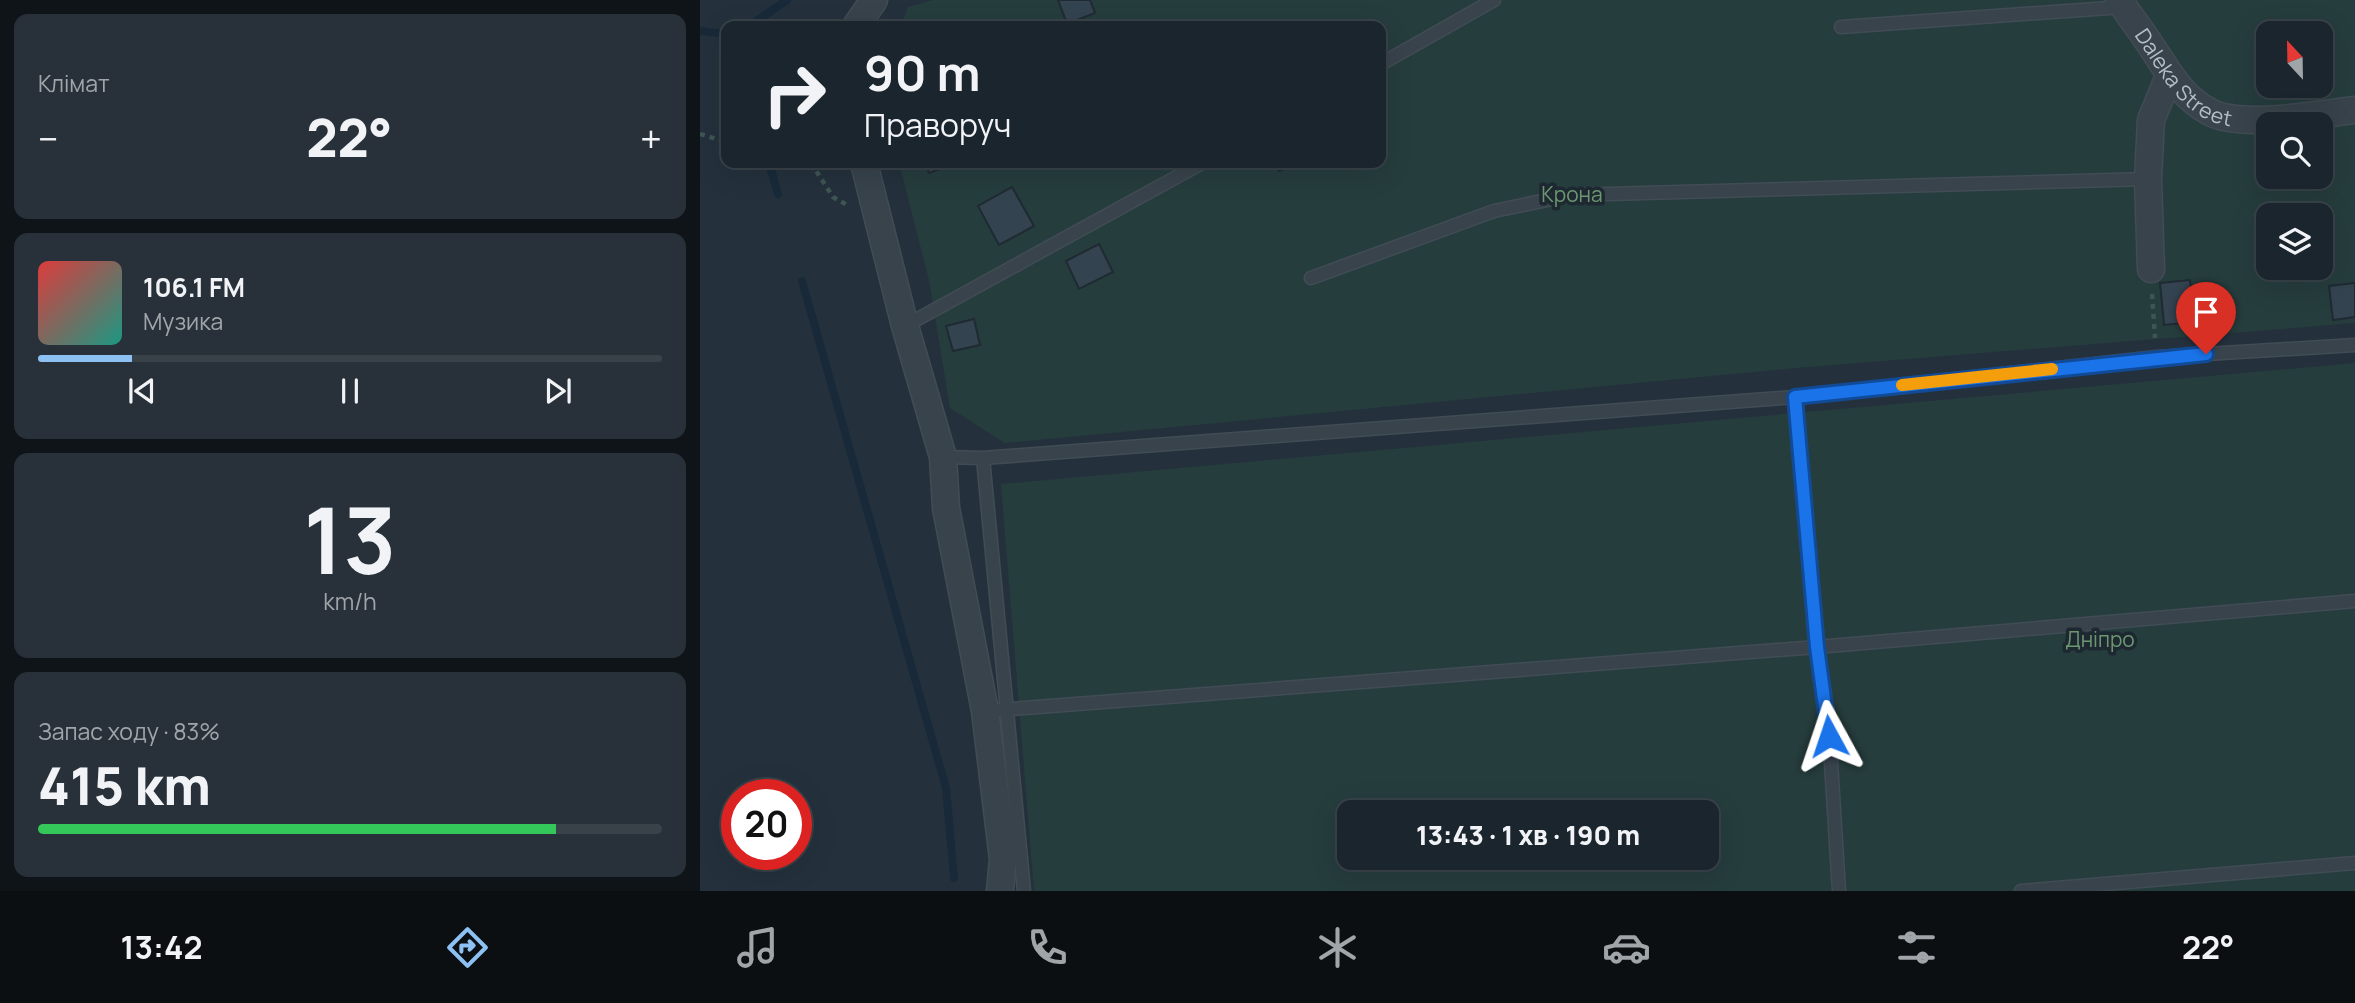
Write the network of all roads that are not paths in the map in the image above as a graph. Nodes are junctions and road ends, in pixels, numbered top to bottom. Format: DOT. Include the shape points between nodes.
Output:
graph roads {
  1 [pos="874,0"];
  2 [pos="1494,0"];
  3 [pos="2121,4"];
  4 [pos="859,21"];
  5 [pos="1841,27"];
  6 [pos="1386,61"];
  7 [pos="2169,76"];
  8 [pos="2355,110"];
  9 [pos="865,168"];
  10 [pos="1193,168"];
  11 [pos="2148,180"];
  12 [pos="2151,269"];
  13 [pos="1311,278"];
  14 [pos="905,326"];
  15 [pos="2355,345"];
  16 [pos="1795,397"];
  17 [pos="943,457"];
  18 [pos="983,458"];
  19 [pos="2355,601"];
  20 [pos="1817,647"];
  21 [pos="996,711"];
  22 [pos="2355,863"];
  23 [pos="1016,888"];
  24 [pos="1839,891"];
  25 [pos="2021,891"];
  1 -- 4 [label="street"];
  2 -- 6 [label="lane"];
  3 -- 5 [label="lane"];
  3 -- 7 [label="street, Daleka Street"];
  7 -- 8 [label="street, Daleka Street" via="2212,114 2236,119"];
  7 -- 11 [label="street" via="2151,120"];
  9 -- 14 [label="street"];
  10 -- 14 [label="lane"];
  11 -- 12 [label="street"];
  11 -- 13 [label="lane" via="1571,195 1494,211"];
  14 -- 17 [label="street"];
  15 -- 16 [label="lane" via="2157,357"];
  16 -- 18 [label="lane"];
  16 -- 20 [label="lane"];
  17 -- 18 [label="lane"];
  17 -- 21 [label="street" via="946,508"];
  18 -- 21 [label="lane"];
  19 -- 20 [label="lane"];
  20 -- 21 [label="lane"];
  20 -- 24 [label="lane" via="1828,714"];
  21 -- 23 [label="lane"];
  21 -- 23 [label="street" via="1003,859"];
  22 -- 25 [label="lane"];
}
